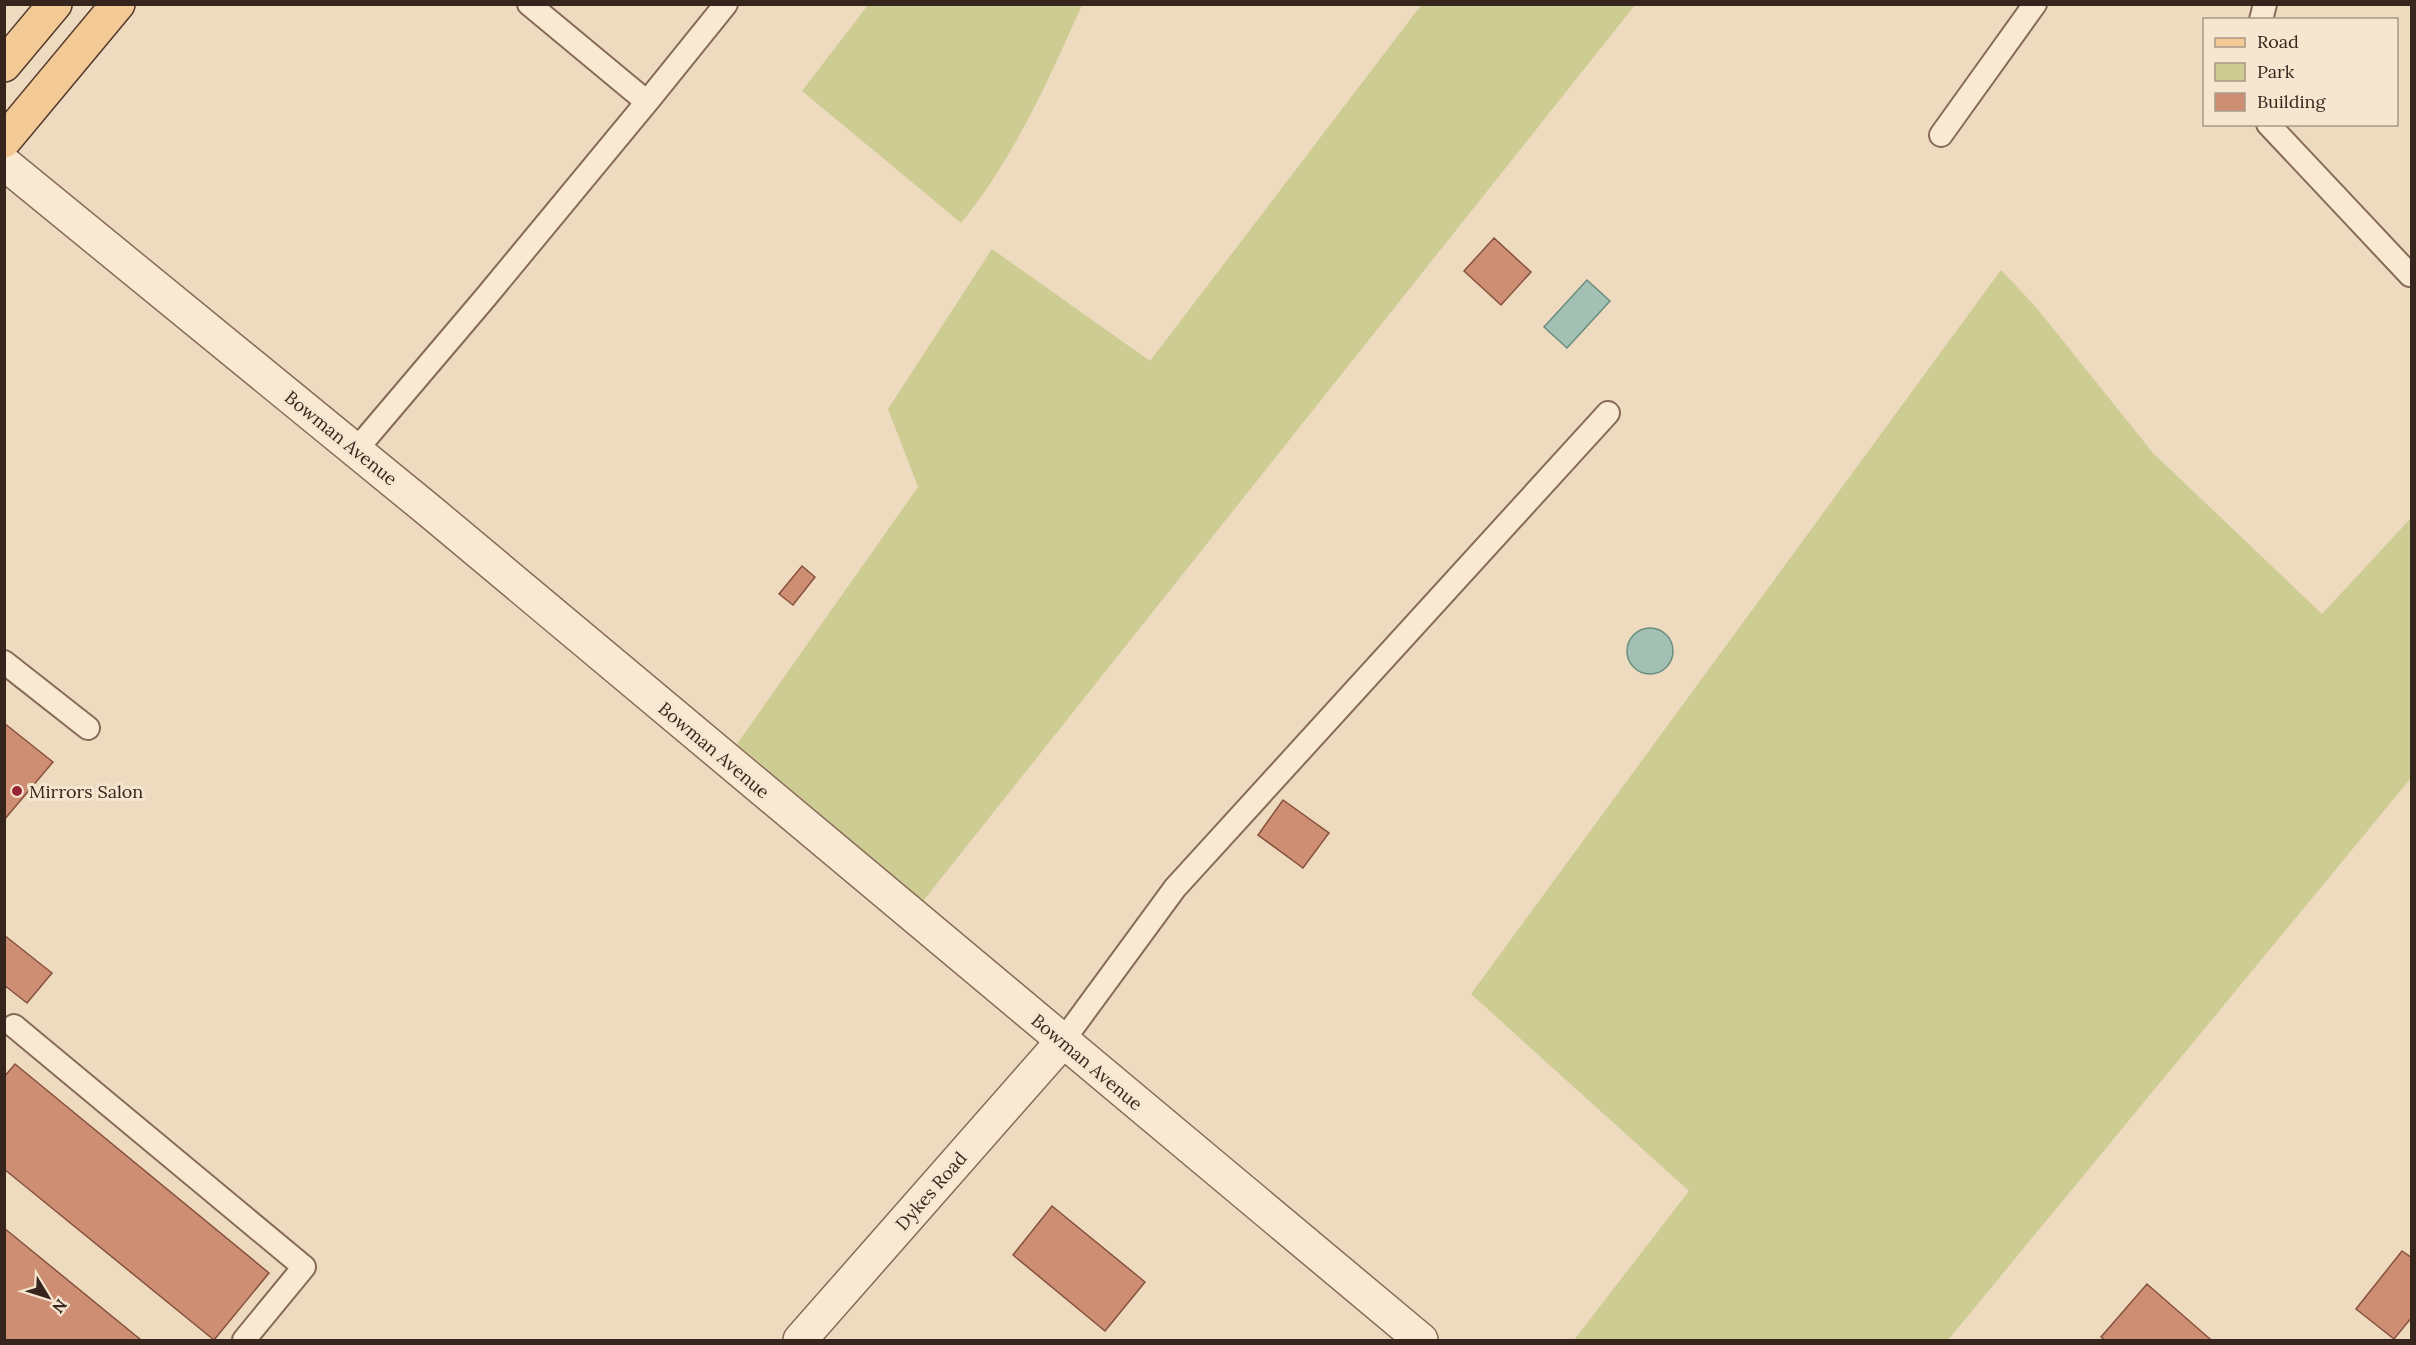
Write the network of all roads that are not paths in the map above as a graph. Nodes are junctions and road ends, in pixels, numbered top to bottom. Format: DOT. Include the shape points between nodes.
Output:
graph roads {
  1 [pos="55,4"];
  2 [pos="118,4"];
  3 [pos="529,4"];
  4 [pos="726,4"];
  5 [pos="2035,4"];
  6 [pos="4,64"];
  7 [pos="646,102"];
  8 [pos="2270,126"];
  9 [pos="1941,135"];
  10 [pos="4,141"];
  11 [pos="4,163"];
  12 [pos="2410,275"];
  13 [pos="1608,413"];
  14 [pos="356,450"];
  15 [pos="4,662"];
  16 [pos="88,728"];
  17 [pos="8,1027"];
  18 [pos="1062,1042"];
  19 [pos="1419,1340"];
  20 [pos="244,1341"];
  21 [pos="800,1341"];
  1 -- 6 [label="main road"];
  2 -- 10 [label="main road"];
  3 -- 7 [label="lane"];
  4 -- 7 [label="lane"];
  5 -- 9 [label="lane"];
  7 -- 14 [label="lane"];
  8 -- 12 [label="lane"];
  11 -- 14 [label="street, Bowman Avenue"];
  13 -- 18 [label="lane" via="1175,888"];
  14 -- 18 [label="street, Bowman Avenue"];
  15 -- 16 [label="lane"];
  17 -- 20 [label="lane" via="304,1267"];
  18 -- 19 [label="street, Bowman Avenue"];
  18 -- 21 [label="street, Dykes Road"];
}
